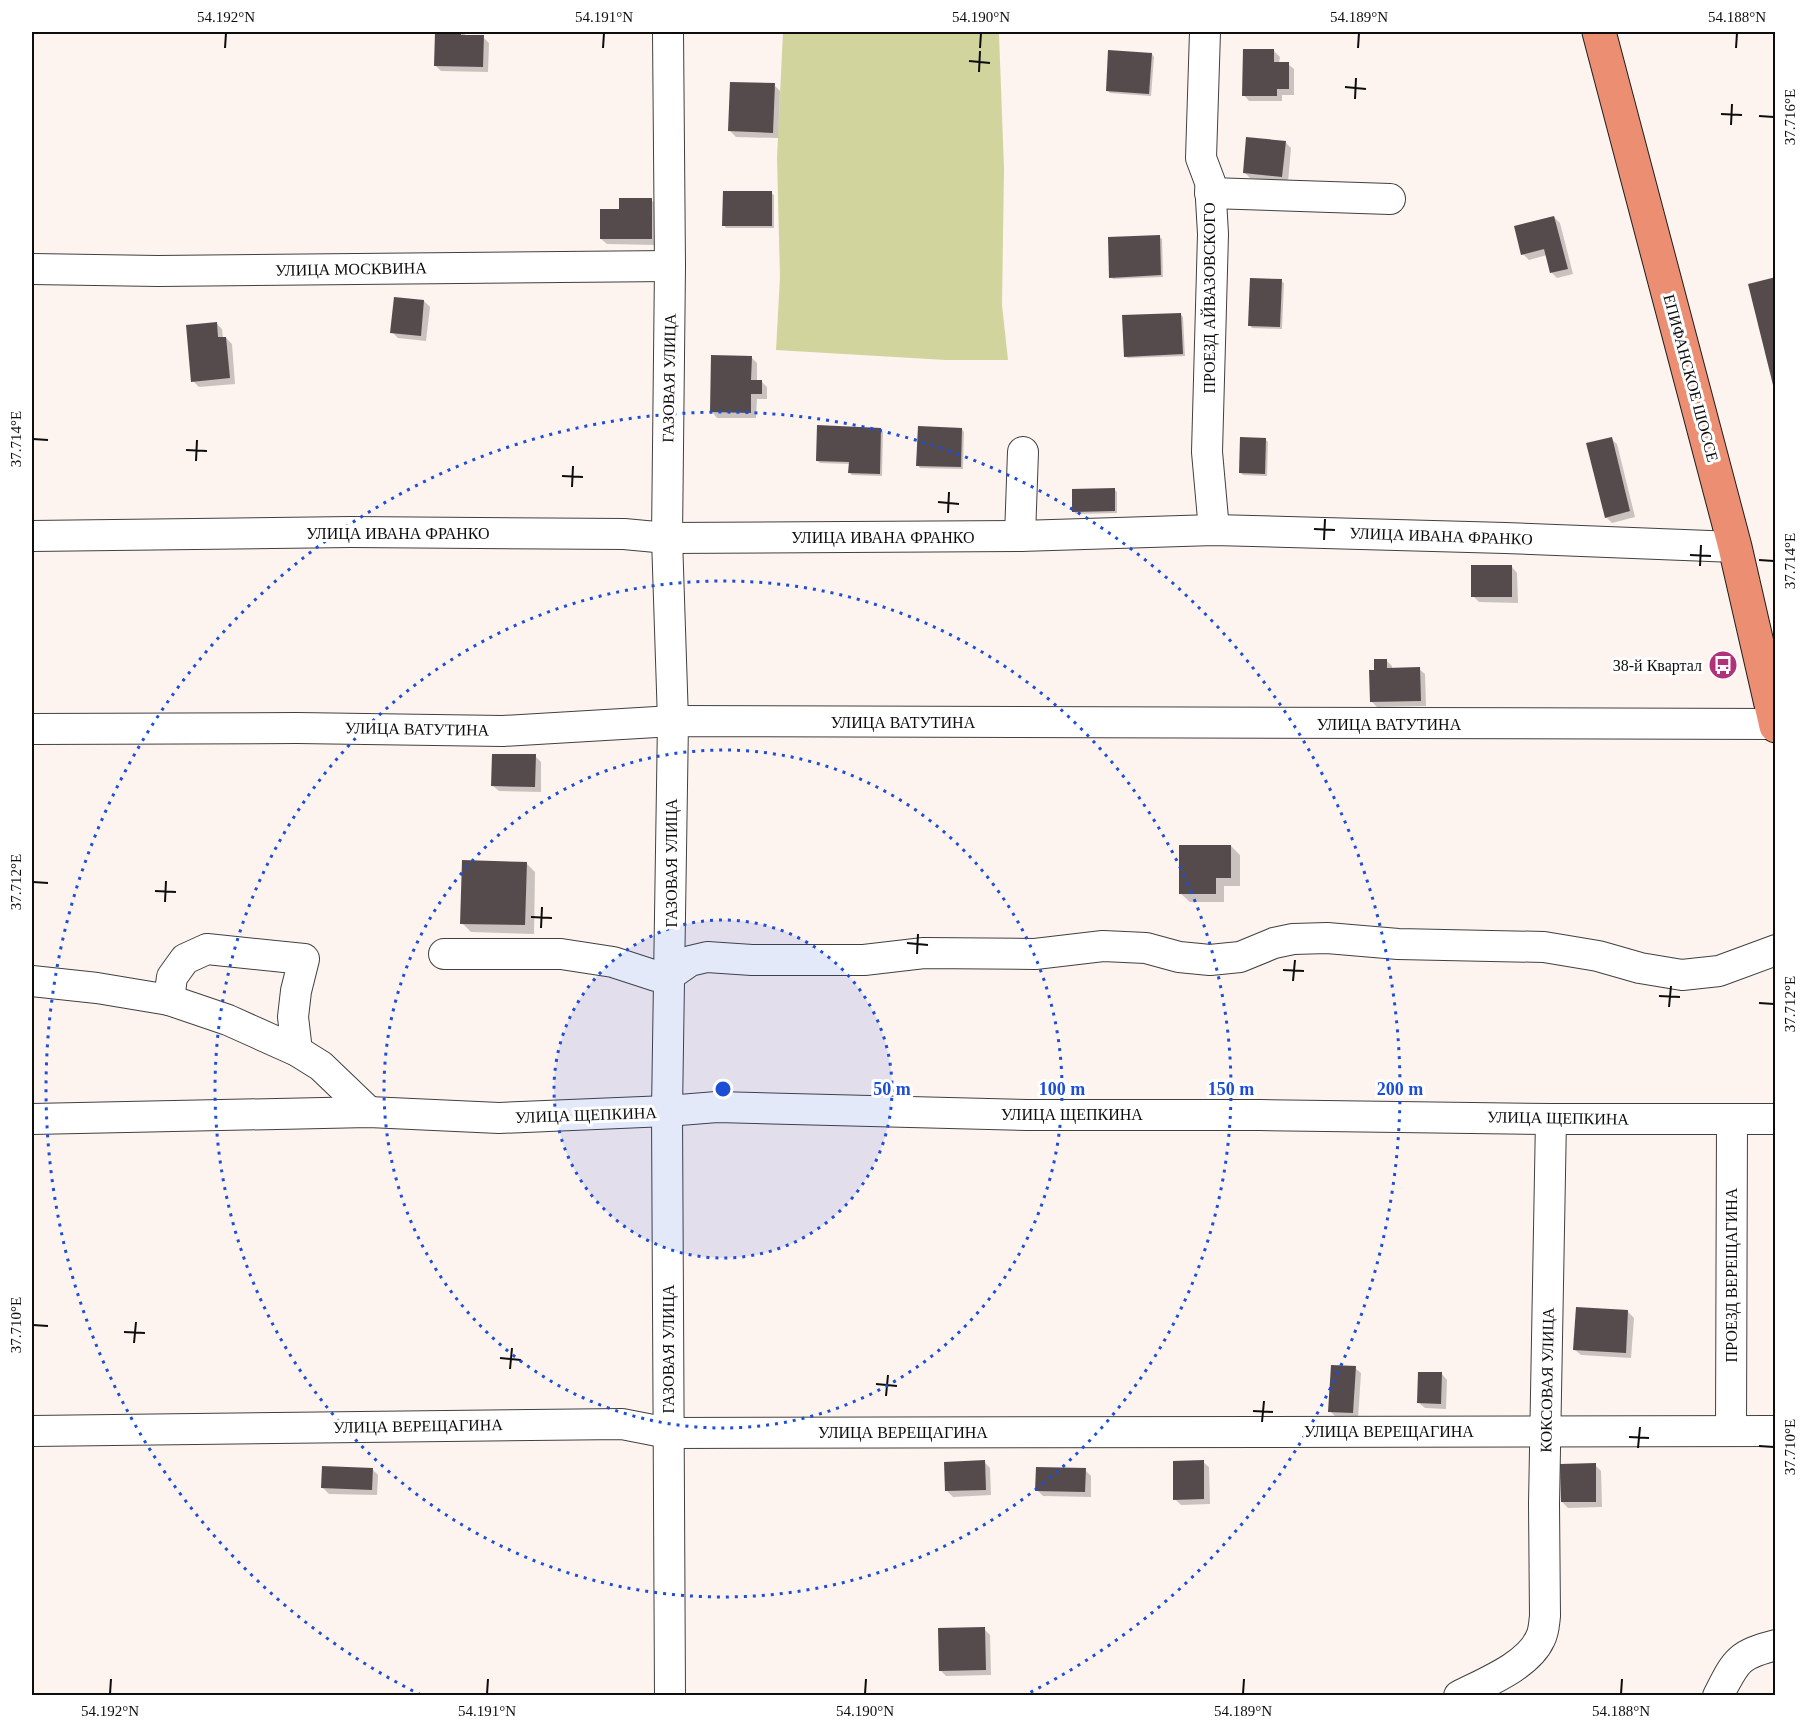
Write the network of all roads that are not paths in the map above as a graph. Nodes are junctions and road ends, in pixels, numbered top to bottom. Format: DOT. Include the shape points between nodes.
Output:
graph roads {
  1 [pos="669,32"];
  2 [pos="1205,32"];
  3 [pos="1599,32"];
  4 [pos="1210,193"];
  5 [pos="1390,199"];
  6 [pos="670,266"];
  7 [pos="32,269"];
  8 [pos="1023,452"];
  9 [pos="1214,530"];
  10 [pos="32,536"];
  11 [pos="1020,536"];
  12 [pos="667,538"];
  13 [pos="1735,547"];
  14 [pos="673,722"];
  15 [pos="1775,725"];
  16 [pos="32,729"];
  17 [pos="1776,950"];
  18 [pos="444,954"];
  19 [pos="670,975"];
  20 [pos="32,981"];
  21 [pos="169,1000"];
  22 [pos="297,1051"];
  23 [pos="667,1111"];
  24 [pos="369,1112"];
  25 [pos="32,1119"];
  26 [pos="1551,1119"];
  27 [pos="1776,1119"];
  28 [pos="1732,1120"];
  29 [pos="32,1431"];
  30 [pos="1546,1431"];
  31 [pos="1731,1431"];
  32 [pos="1776,1431"];
  33 [pos="668,1432"];
  34 [pos="1776,1645"];
  35 [pos="670,1695"];
  36 [pos="1459,1695"];
  37 [pos="1718,1695"];
  1 -- 6 [label="street, ГАЗОВАЯ УЛИЦА"];
  2 -- 4 [label="street, ПРОЕЗД АЙВАЗОВСКОГО" via="1201,158"];
  3 -- 13 [label="main road, ЕПИФАНСКОЕ ШОССЕ"];
  4 -- 5 [label="street"];
  4 -- 9 [label="street, ПРОЕЗД АЙВАЗОВСКОГО" via="1213,234 1207,452"];
  6 -- 7 [label="street, УЛИЦА МОСКВИНА"];
  6 -- 12 [label="street, ГАЗОВАЯ УЛИЦА"];
  8 -- 11 [label="street"];
  9 -- 11 [label="street, УЛИЦА ИВАНА ФРАНКО"];
  9 -- 13 [label="street, УЛИЦА ИВАНА ФРАНКО"];
  10 -- 12 [label="street, УЛИЦА ИВАНА ФРАНКО" via="351,532 624,534"];
  11 -- 12 [label="street, УЛИЦА ИВАНА ФРАНКО"];
  12 -- 14 [label="street, ГАЗОВАЯ УЛИЦА"];
  13 -- 15 [label="main road, ЕПИФАНСКОЕ ШОССЕ"];
  14 -- 15 [label="street, УЛИЦА ВАТУТИНА"];
  14 -- 16 [label="street, УЛИЦА ВАТУТИНА" via="503,731"];
  14 -- 19 [label="street, ГАЗОВАЯ УЛИЦА"];
  17 -- 19 [label="street" via="1719,971 1682,975 1544,947 1398,944 1327,938 1293,939 1240,957 1210,960 1146,948 1103,946 1035,954 924,953 864,960 708,957 690,961"];
  18 -- 19 [label="street" via="561,954 613,962 656,976"];
  19 -- 23 [label="street, ГАЗОВАЯ УЛИЦА"];
  20 -- 21 [label="street"];
  21 -- 22 [label="street" via="228,1020"];
  21 -- 22 [label="street" via="172,977 186,959 207,950 304,958 293,1017"];
  22 -- 24 [label="street" via="321,1066"];
  23 -- 24 [label="street, УЛИЦА ЩЕПКИНА" via="499,1118"];
  23 -- 26 [label="street, УЛИЦА ЩЕПКИНА" via="717,1107 1027,1115"];
  23 -- 33 [label="street, ГАЗОВАЯ УЛИЦА"];
  24 -- 25 [label="street, УЛИЦА ЩЕПКИНА"];
  26 -- 28 [label="street, УЛИЦА ЩЕПКИНА"];
  26 -- 30 [label="street, КОКСОВАЯ УЛИЦА"];
  27 -- 28 [label="street, УЛИЦА ЩЕПКИНА"];
  28 -- 31 [label="street, ПРОЕЗД ВЕРЕЩАГИНА"];
  29 -- 33 [label="street, УЛИЦА ВЕРЕЩАГИНА" via="622,1424"];
  30 -- 31 [label="street, УЛИЦА ВЕРЕЩАГИНА"];
  30 -- 33 [label="street, УЛИЦА ВЕРЕЩАГИНА"];
  30 -- 36 [label="street, КОКСОВАЯ УЛИЦА" via="1545,1616 1540,1641 1519,1664"];
  31 -- 32 [label="street, УЛИЦА ВЕРЕЩАГИНА"];
  33 -- 35 [label="street, ГАЗОВАЯ УЛИЦА"];
  34 -- 37 [label="street" via="1745,1655 1734,1665"];
}
